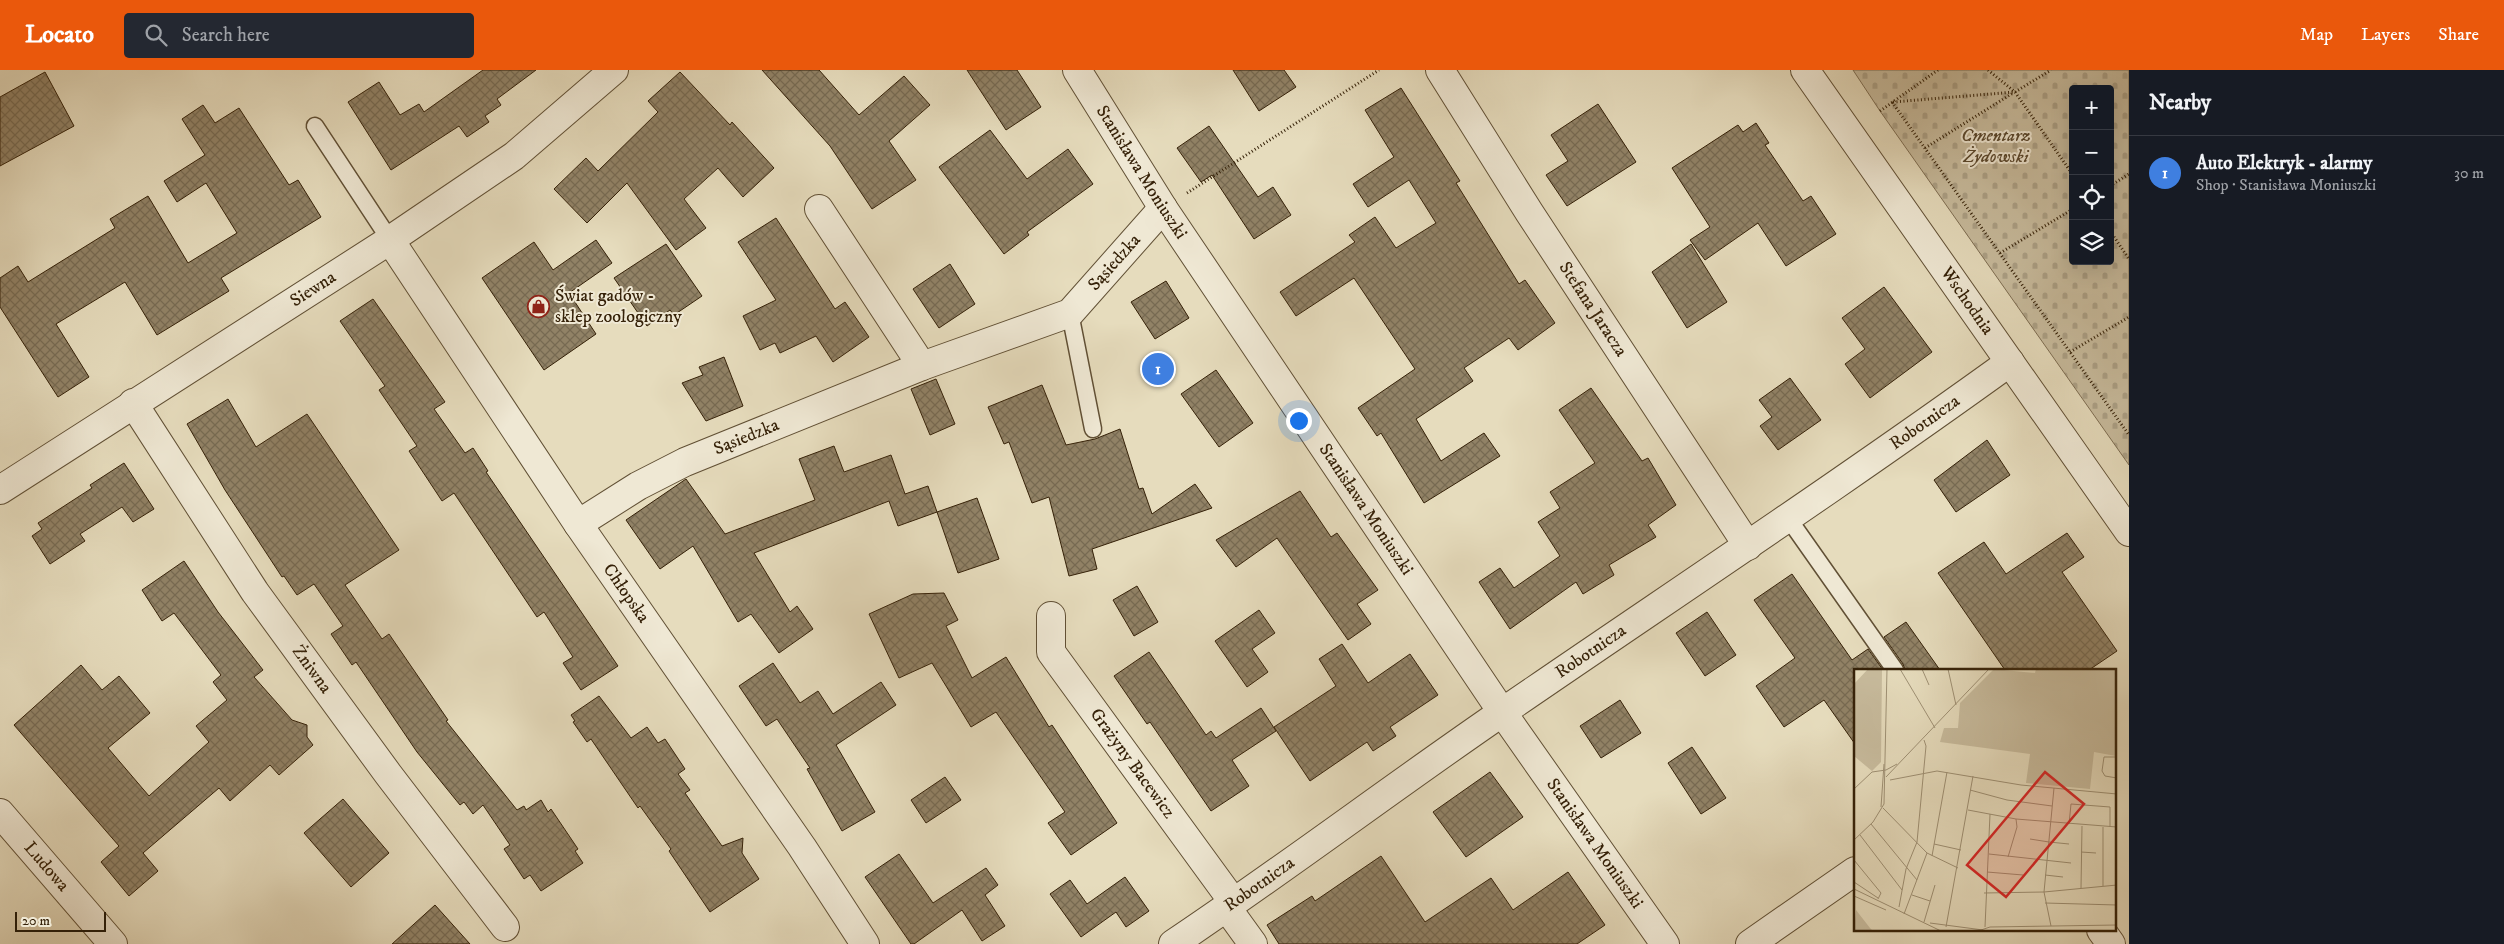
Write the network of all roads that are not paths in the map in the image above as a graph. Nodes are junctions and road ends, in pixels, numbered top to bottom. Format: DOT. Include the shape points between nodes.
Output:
graph roads {
  1 [pos="614,70"];
  2 [pos="1076,70"];
  3 [pos="1440,70"];
  4 [pos="1805,70"];
  5 [pos="315,126"];
  6 [pos="1164,208"];
  7 [pos="819,210"];
  8 [pos="390,240"];
  9 [pos="1070,313"];
  10 [pos="2010,362"];
  11 [pos="922,366"];
  12 [pos="133,403"];
  13 [pos="1093,429"];
  14 [pos="0,490"];
  15 [pos="1788,518"];
  16 [pos="578,524"];
  17 [pos="2129,532"];
  18 [pos="1748,546"];
  19 [pos="1051,616"];
  20 [pos="1894,669"];
  21 [pos="1502,712"];
  22 [pos="0,813"];
  23 [pos="1854,872"];
  24 [pos="1231,905"];
  25 [pos="505,927"];
  26 [pos="2102,932"];
  27 [pos="113,944"];
  28 [pos="865,944"];
  29 [pos="1173,944"];
  30 [pos="1253,944"];
  31 [pos="1665,944"];
  32 [pos="1750,944"];
  33 [pos="2111,944"];
  1 -- 8 [label="street, Siewna" via="514,156"];
  2 -- 6 [label="street, Stanisława Moniuszki"];
  3 -- 18 [label="street, Stefana Jaracza"];
  4 -- 10 [label="street, Wschodnia"];
  5 -- 8 [label="lane"];
  6 -- 9 [label="street, Sąsiedzka"];
  6 -- 21 [label="street, Stanisława Moniuszki"];
  7 -- 11 [label="street"];
  8 -- 12 [label="street, Siewna"];
  8 -- 16 [label="street, Chłopska"];
  9 -- 11 [label="street, Sąsiedzka"];
  9 -- 13 [label="lane"];
  10 -- 15 [label="street, Robotnicza"];
  10 -- 17 [label="street, Wschodnia"];
  11 -- 16 [label="street, Sąsiedzka" via="684,462 638,486"];
  12 -- 14 [label="street, Siewna"];
  12 -- 25 [label="street, Żniwna" via="255,592"];
  15 -- 18 [label="street, Robotnicza"];
  15 -- 20 [label="lane"];
  16 -- 28 [label="street, Chłopska" via="802,847"];
  18 -- 21 [label="street, Robotnicza"];
  19 -- 24 [label="street, Grażyny Bacewicz" via="1051,652"];
  21 -- 24 [label="street, Robotnicza"];
  21 -- 31 [label="street, Stanisława Moniuszki"];
  22 -- 27 [label="street, Ludowa"];
  23 -- 32 [label="street"];
  24 -- 29 [label="street, Robotnicza"];
  24 -- 30 [label="street, Grażyny Bacewicz"];
  26 -- 33 [label="street"];
}
